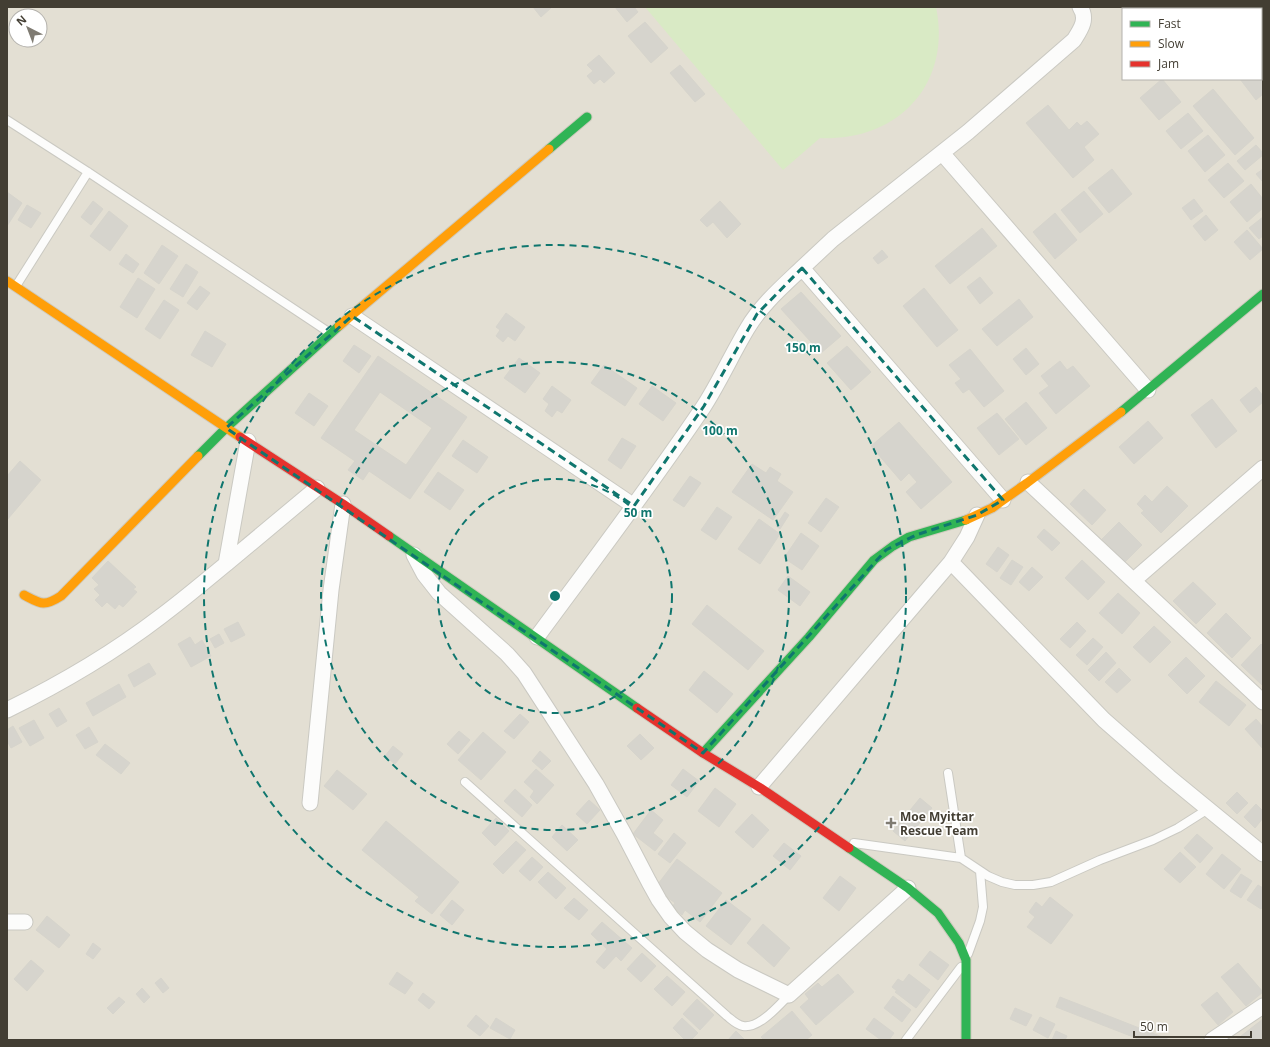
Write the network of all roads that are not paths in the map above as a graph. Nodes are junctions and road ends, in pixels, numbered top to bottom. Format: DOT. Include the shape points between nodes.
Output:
graph roads {
  1 [pos="1080,7"];
  2 [pos="588,118"];
  3 [pos="7,120"];
  4 [pos="942,153"];
  5 [pos="88,172"];
  6 [pos="802,268"];
  7 [pos="7,281"];
  8 [pos="16,286"];
  9 [pos="1263,294"];
  10 [pos="352,316"];
  11 [pos="331,333"];
  12 [pos="1148,390"];
  13 [pos="226,428"];
  14 [pos="248,442"];
  15 [pos="1263,468"];
  16 [pos="1028,482"];
  17 [pos="317,488"];
  18 [pos="1003,500"];
  19 [pos="343,504"];
  20 [pos="634,506"];
  21 [pos="978,515"];
  22 [pos="413,553"];
  23 [pos="952,562"];
  24 [pos="226,564"];
  25 [pos="1134,580"];
  26 [pos="24,595"];
  27 [pos="537,637"];
  28 [pos="1263,702"];
  29 [pos="7,710"];
  30 [pos="703,753"];
  31 [pos="948,773"];
  32 [pos="465,782"];
  33 [pos="759,787"];
  34 [pos="310,803"];
  35 [pos="1208,809"];
  36 [pos="838,841"];
  37 [pos="1263,854"];
  38 [pos="961,858"];
  39 [pos="980,871"];
  40 [pos="908,888"];
  41 [pos="7,922"];
  42 [pos="25,922"];
  43 [pos="966,960"];
  44 [pos="789,995"];
  45 [pos="1263,1006"];
  46 [pos="906,1040"];
  47 [pos="966,1040"];
  48 [pos="1212,1040"];
  1 -- 4 [label="street" via="1084,22 1074,40"];
  2 -- 10 [label="street"];
  3 -- 5 [label="lane"];
  4 -- 6 [label="street" via="833,239"];
  4 -- 12 [label="street"];
  5 -- 8 [label="lane"];
  5 -- 11 [label="lane"];
  6 -- 18 [label="street"];
  6 -- 20 [label="street" via="754,319 704,406"];
  7 -- 8 [label="street"];
  8 -- 13 [label="street"];
  9 -- 12 [label="street"];
  10 -- 11 [label="street"];
  10 -- 20 [label="street"];
  11 -- 13 [label="street"];
  12 -- 16 [label="street"];
  13 -- 14 [label="street"];
  13 -- 26 [label="street" via="61,596 52,602 40,604"];
  14 -- 17 [label="street"];
  14 -- 24 [label="street"];
  15 -- 25 [label="street"];
  16 -- 18 [label="street"];
  16 -- 25 [label="street"];
  17 -- 19 [label="street"];
  17 -- 24 [label="street"];
  18 -- 21 [label="street"];
  19 -- 22 [label="street"];
  19 -- 34 [label="street" via="331,590"];
  20 -- 27 [label="street"];
  21 -- 23 [label="street"];
  21 -- 30 [label="street" via="916,534 897,543 874,560 809,637"];
  22 -- 27 [label="street"];
  22 -- 44 [label="street" via="424,574 439,593 507,654 524,673 596,784 659,900 672,917 707,950 738,970"];
  23 -- 33 [label="street"];
  23 -- 35 [label="street" via="1104,720"];
  24 -- 29 [label="street" via="160,618 105,655 46,691"];
  25 -- 28 [label="street"];
  27 -- 30 [label="street"];
  30 -- 33 [label="street"];
  31 -- 38 [label="lane"];
  32 -- 44 [label="lane" via="737,1024 749,1026 761,1021"];
  33 -- 36 [label="street"];
  35 -- 37 [label="street"];
  35 -- 39 [label="lane" via="1162,836 1051,882 1015,885 1002,882"];
  36 -- 38 [label="lane"];
  36 -- 40 [label="street"];
  38 -- 39 [label="lane"];
  39 -- 43 [label="lane" via="983,907"];
  40 -- 43 [label="street" via="938,913 949,927"];
  40 -- 44 [label="street"];
  41 -- 42 [label="street"];
  43 -- 46 [label="lane"];
  43 -- 47 [label="street"];
  45 -- 48 [label="street"];
}
